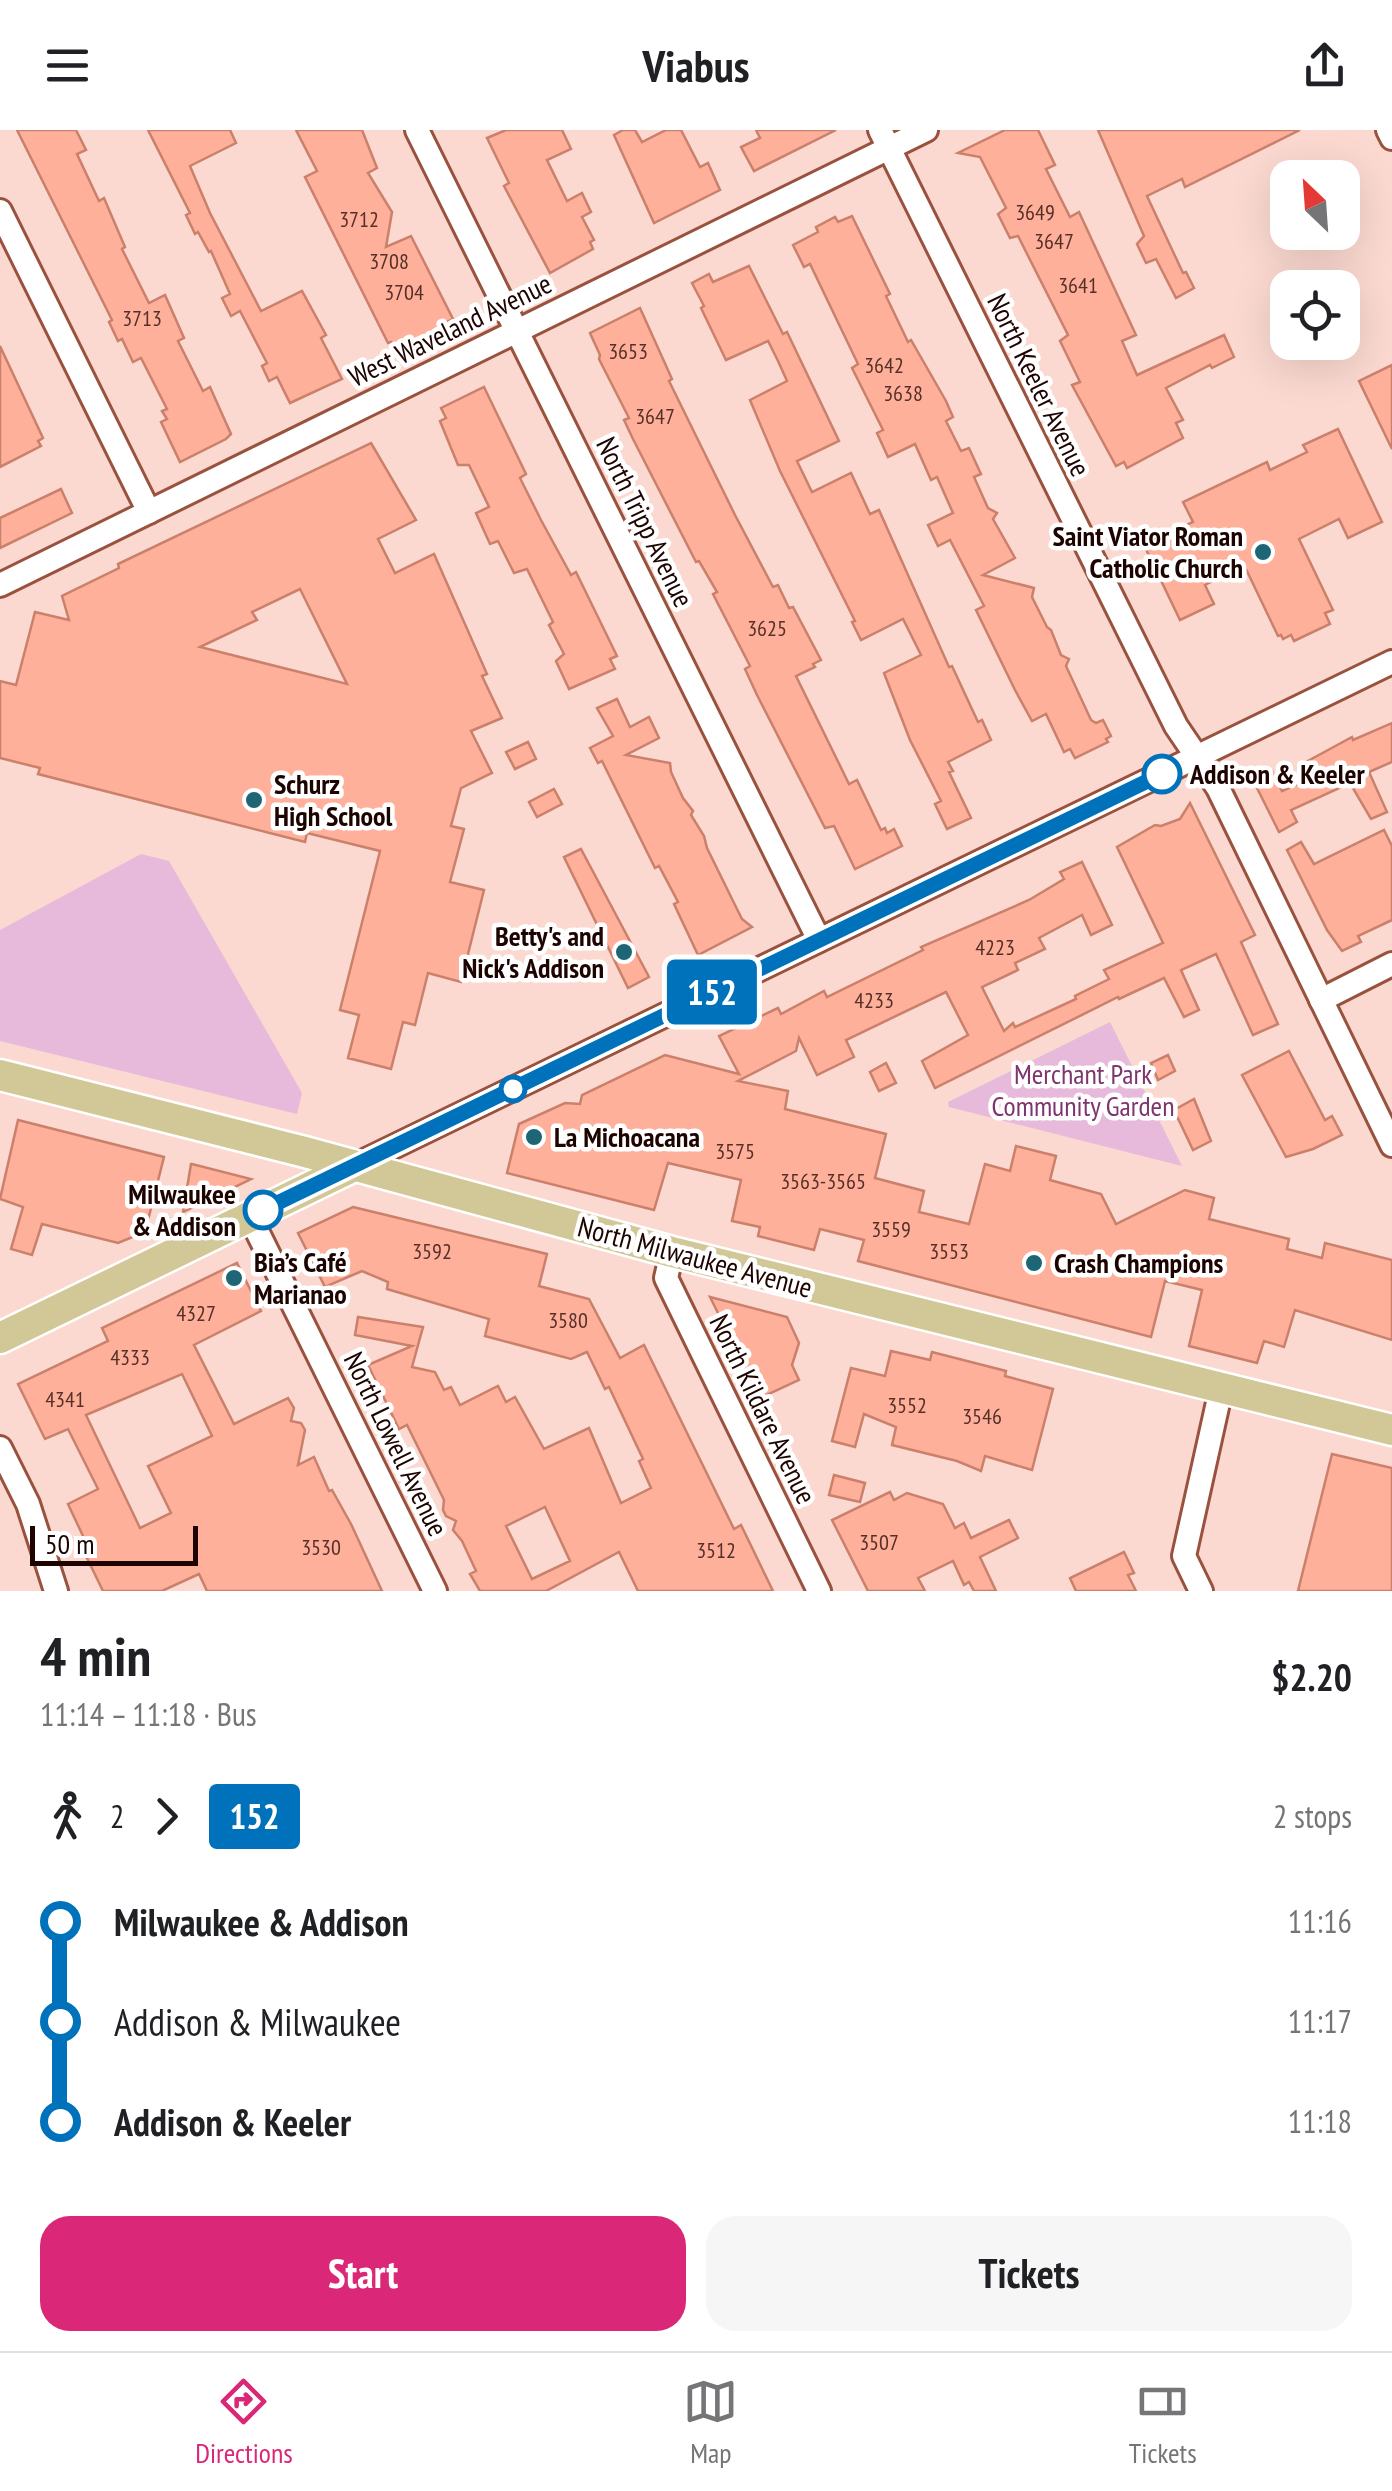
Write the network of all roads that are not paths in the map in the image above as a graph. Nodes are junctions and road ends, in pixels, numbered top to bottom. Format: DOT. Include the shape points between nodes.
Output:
graph roads {
  1 [pos="417,130"];
  2 [pos="926,130"];
  3 [pos="1388,130"];
  4 [pos="1392,138"];
  5 [pos="885,139"];
  6 [pos="0,211"];
  7 [pos="516,330"];
  8 [pos="150,512"];
  9 [pos="0,585"];
  10 [pos="1392,662"];
  11 [pos="1198,756"];
  12 [pos="819,940"];
  13 [pos="1392,964"];
  14 [pos="1321,1000"];
  15 [pos="0,1075"];
  16 [pos="1392,1144"];
  17 [pos="354,1166"];
  18 [pos="250,1216"];
  19 [pos="672,1252"];
  20 [pos="0,1338"];
  21 [pos="1220,1389"];
  22 [pos="1392,1430"];
  23 [pos="0,1448"];
  24 [pos="56,1591"];
  25 [pos="435,1591"];
  26 [pos="819,1591"];
  27 [pos="1201,1591"];
  1 -- 7 [label="street, North Tripp Avenue"];
  2 -- 5 [label="street, West Waveland Avenue"];
  3 -- 4 [label="street"];
  5 -- 7 [label="street, West Waveland Avenue"];
  5 -- 11 [label="street, North Keeler Avenue" via="1176,726"];
  6 -- 8 [label="street"];
  7 -- 8 [label="street, West Waveland Avenue"];
  7 -- 12 [label="street, North Tripp Avenue"];
  8 -- 9 [label="street, West Waveland Avenue"];
  10 -- 11 [label="street"];
  11 -- 12 [label="street"];
  11 -- 14 [label="street, North Keeler Avenue"];
  12 -- 17 [label="street"];
  13 -- 14 [label="street"];
  14 -- 16 [label="street, North Keeler Avenue"];
  15 -- 17 [label="main road, North Milwaukee Avenue"];
  17 -- 18 [label="main road"];
  17 -- 19 [label="main road, North Milwaukee Avenue"];
  18 -- 20 [label="main road"];
  18 -- 25 [label="street, North Lowell Avenue"];
  19 -- 21 [label="main road, North Milwaukee Avenue"];
  19 -- 26 [label="street, North Kildare Avenue" via="666,1278"];
  21 -- 22 [label="main road, North Milwaukee Avenue"];
  21 -- 27 [label="street" via="1184,1556"];
  23 -- 24 [label="street" via="28,1504"];
}
